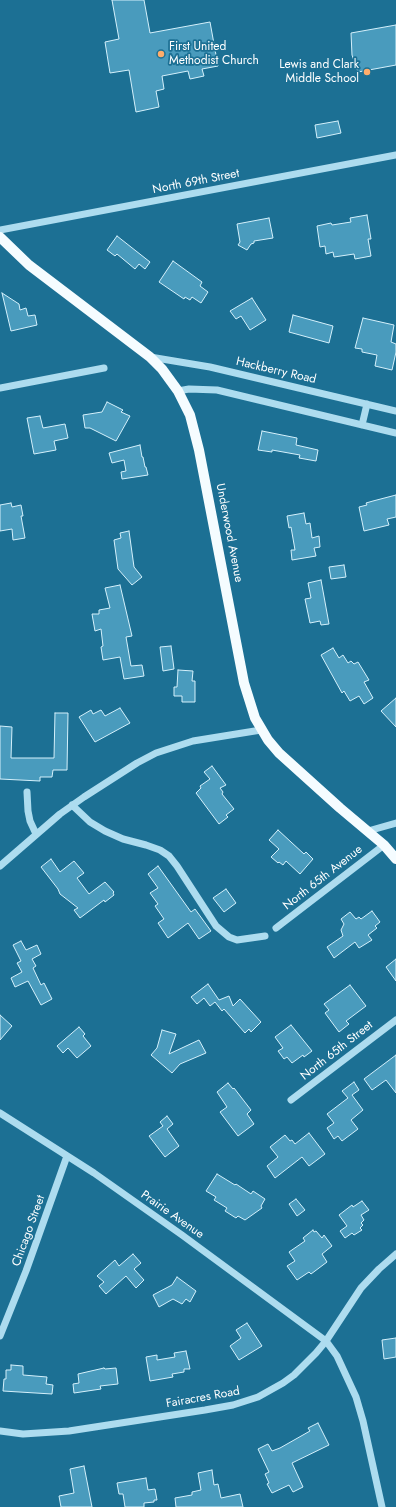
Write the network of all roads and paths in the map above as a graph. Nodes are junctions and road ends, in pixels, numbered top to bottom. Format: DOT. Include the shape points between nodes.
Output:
graph roads {
  1 [pos="396,155"];
  2 [pos="0,230"];
  3 [pos="0,236"];
  4 [pos="150,357"];
  5 [pos="104,368"];
  6 [pos="0,388"];
  7 [pos="178,391"];
  8 [pos="367,404"];
  9 [pos="396,411"];
  10 [pos="362,425"];
  11 [pos="396,433"];
  12 [pos="261,730"];
  13 [pos="27,792"];
  14 [pos="72,805"];
  15 [pos="396,823"];
  16 [pos="368,831"];
  17 [pos="36,834"];
  18 [pos="384,845"];
  19 [pos="396,859"];
  20 [pos="0,866"];
  21 [pos="276,928"];
  22 [pos="265,936"];
  23 [pos="396,1020"];
  24 [pos="291,1100"];
  25 [pos="0,1113"];
  26 [pos="67,1156"];
  27 [pos="396,1254"];
  28 [pos="0,1336"];
  29 [pos="326,1341"];
  30 [pos="0,1431"];
  31 [pos="382,1507"];
  1 -- 2 [label="street, North 69th Street"];
  3 -- 4 [label="main road, Underwood Avenue" via="29,265"];
  4 -- 7 [label="main road, Underwood Avenue"];
  4 -- 8 [label="street, Hackberry Road" via="210,367"];
  5 -- 6 [label="street"];
  7 -- 10 [label="street" via="217,390"];
  7 -- 12 [label="main road, Underwood Avenue" via="190,414 200,450 244,683 249,703"];
  8 -- 9 [label="street, Hackberry Road"];
  8 -- 10 [label="street"];
  10 -- 11 [label="street"];
  12 -- 14 [label="street" via="193,741 156,753 117,774"];
  12 -- 16 [label="main road, Underwood Avenue" via="279,753"];
  13 -- 17 [label="street" via="29,816"];
  14 -- 17 [label="street"];
  14 -- 22 [label="street" via="104,831 160,850 169,856 216,926 229,937 237,940"];
  15 -- 16 [label="street"];
  16 -- 18 [label="main road, Underwood Avenue"];
  17 -- 20 [label="street"];
  18 -- 19 [label="main road, Underwood Avenue"];
  18 -- 21 [label="street, North 65th Avenue"];
  23 -- 24 [label="street, North 65th Street"];
  25 -- 26 [label="street, Prairie Avenue"];
  26 -- 28 [label="street, Chicago Street"];
  26 -- 29 [label="street, Prairie Avenue" via="182,1235"];
  27 -- 29 [label="street, Fairacres Road" via="361,1288"];
  29 -- 30 [label="street, Fairacres Road" via="289,1379 272,1390 244,1402 69,1431 23,1434"];
  29 -- 31 [label="street, Prairie Avenue" via="337,1356 364,1421"];
}
